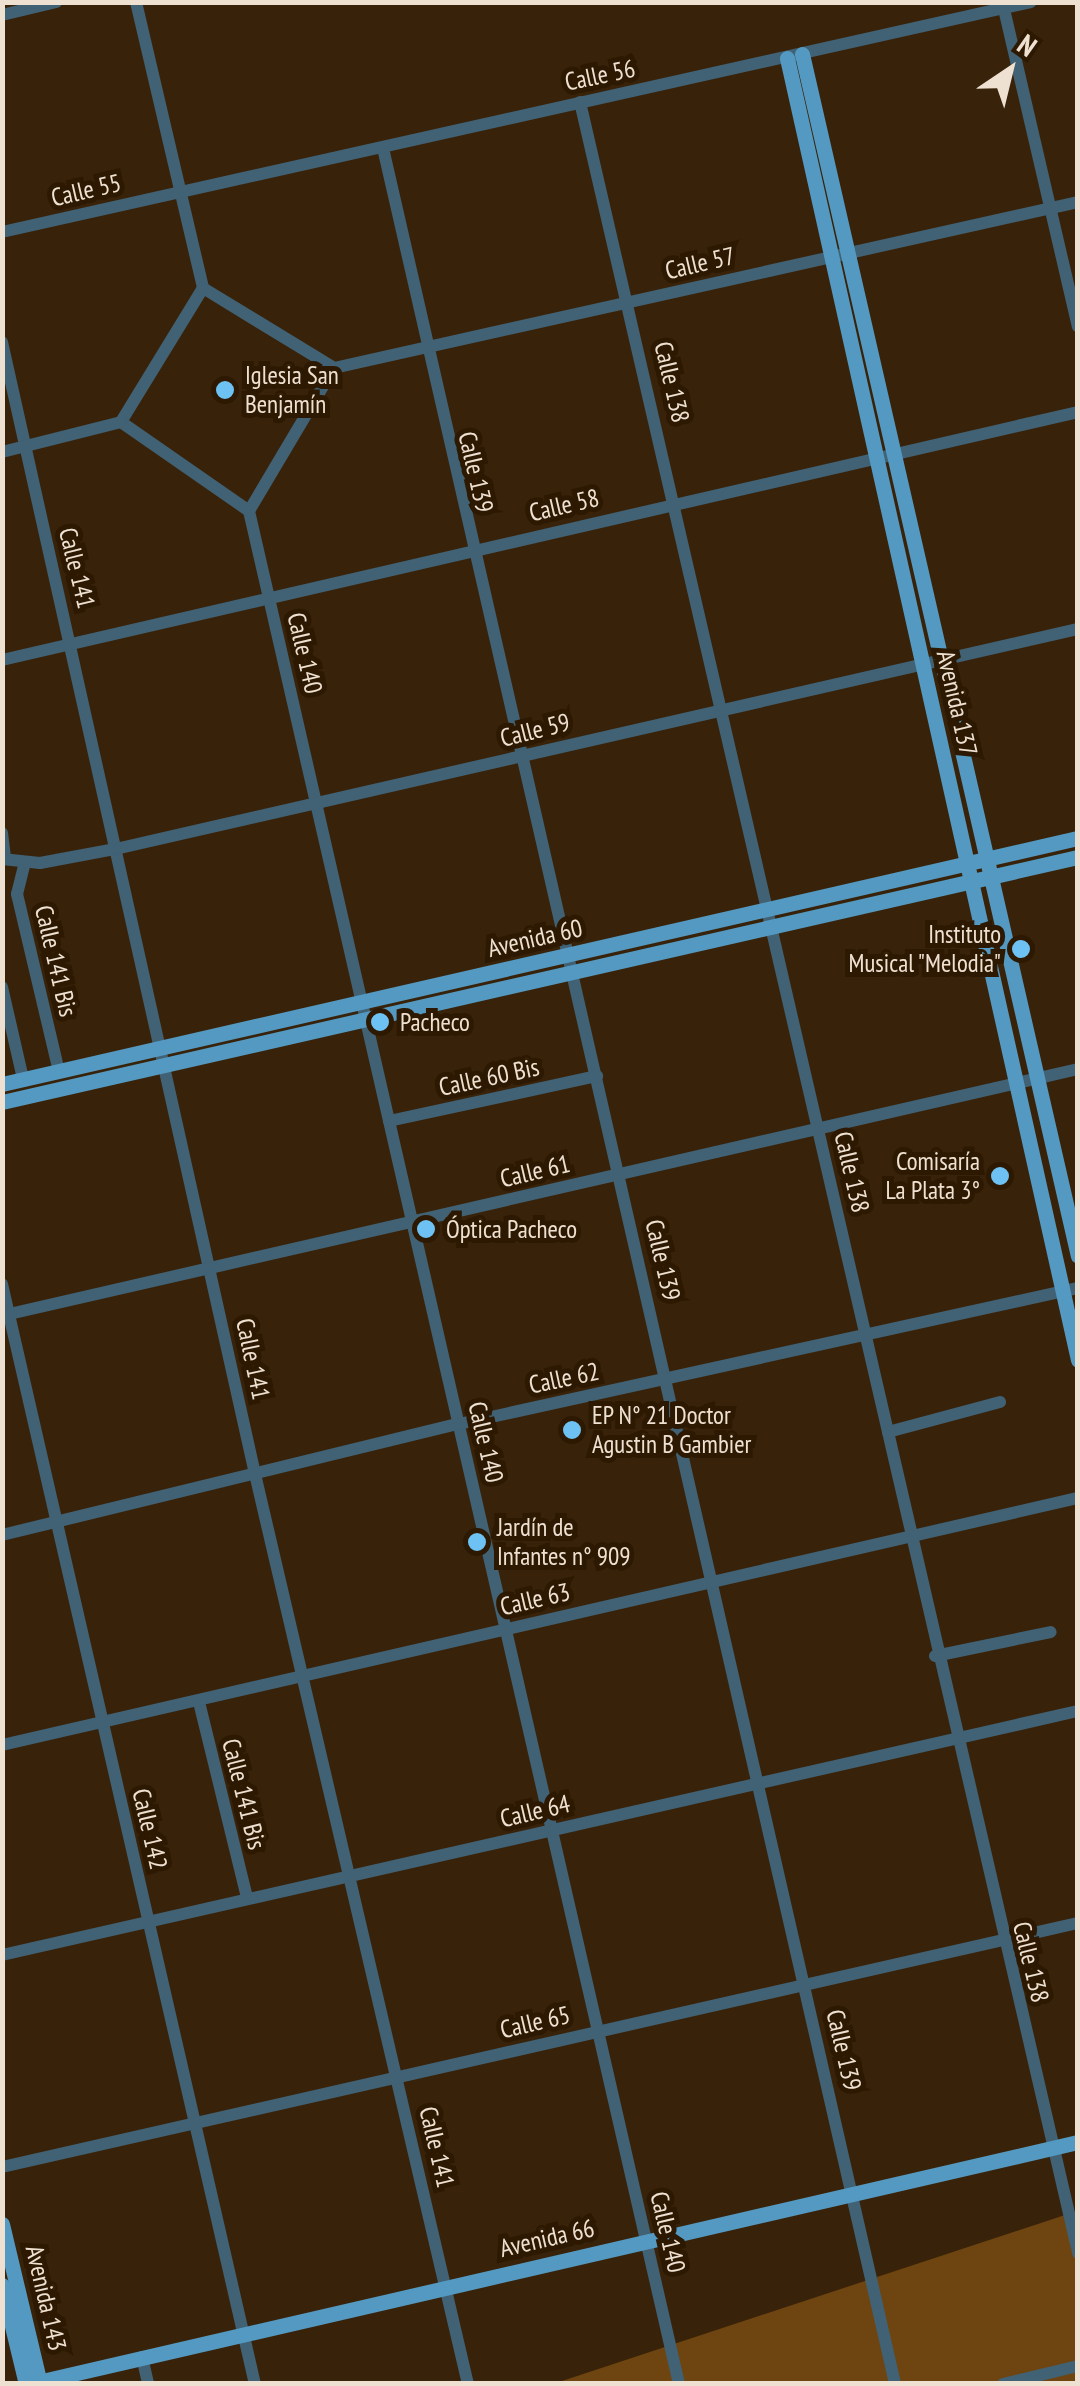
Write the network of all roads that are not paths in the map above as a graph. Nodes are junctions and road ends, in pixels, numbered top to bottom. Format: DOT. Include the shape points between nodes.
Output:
graph roads {
  1 [pos="56,2"];
  2 [pos="136,2"];
  3 [pos="1031,2"];
  4 [pos="1004,9"];
  5 [pos="2,14"];
  6 [pos="795,56"];
  7 [pos="580,102"];
  8 [pos="383,148"];
  9 [pos="180,192"];
  10 [pos="1078,202"];
  11 [pos="1048,208"];
  12 [pos="2,232"];
  13 [pos="847,252"];
  14 [pos="830,255"];
  15 [pos="203,288"];
  16 [pos="631,302"];
  17 [pos="1078,326"];
  18 [pos="2,342"];
  19 [pos="425,346"];
  20 [pos="334,368"];
  21 [pos="1078,412"];
  22 [pos="121,422"];
  23 [pos="27,446"];
  24 [pos="2,452"];
  25 [pos="883,454"];
  26 [pos="676,502"];
  27 [pos="249,511"];
  28 [pos="471,550"];
  29 [pos="269,598"];
  30 [pos="1078,629"];
  31 [pos="73,644"];
  32 [pos="939,658"];
  33 [pos="2,660"];
  34 [pos="922,663"];
  35 [pos="720,709"];
  36 [pos="518,757"];
  37 [pos="317,806"];
  38 [pos="2,834"];
  39 [pos="1078,838"];
  40 [pos="120,848"];
  41 [pos="1078,857"];
  42 [pos="4,859"];
  43 [pos="24,862"];
  44 [pos="988,868"];
  45 [pos="970,872"];
  46 [pos="768,909"];
  47 [pos="772,928"];
  48 [pos="569,964"];
  49 [pos="2,987"];
  50 [pos="361,1002"];
  51 [pos="365,1020"];
  52 [pos="161,1048"];
  53 [pos="165,1066"];
  54 [pos="1078,1068"];
  55 [pos="59,1071"];
  56 [pos="597,1076"];
  57 [pos="1036,1078"];
  58 [pos="24,1079"];
  59 [pos="1015,1083"];
  60 [pos="2,1084"];
  61 [pos="2,1102"];
  62 [pos="390,1121"];
  63 [pos="819,1128"];
  64 [pos="620,1174"];
  65 [pos="412,1222"];
  66 [pos="1078,1256"];
  67 [pos="210,1272"];
  68 [pos="2,1284"];
  69 [pos="1070,1290"];
  70 [pos="6,1315"];
  71 [pos="868,1337"];
  72 [pos="1078,1360"];
  73 [pos="667,1379"];
  74 [pos="1000,1402"];
  75 [pos="459,1424"];
  76 [pos="888,1432"];
  77 [pos="255,1474"];
  78 [pos="1078,1498"];
  79 [pos="57,1522"];
  80 [pos="2,1535"];
  81 [pos="911,1538"];
  82 [pos="711,1581"];
  83 [pos="504,1629"];
  84 [pos="1050,1632"];
  85 [pos="934,1656"];
  86 [pos="303,1678"];
  87 [pos="198,1702"];
  88 [pos="1078,1711"];
  89 [pos="103,1722"];
  90 [pos="954,1738"];
  91 [pos="2,1745"];
  92 [pos="760,1783"];
  93 [pos="552,1831"];
  94 [pos="353,1874"];
  95 [pos="247,1898"];
  96 [pos="149,1922"];
  97 [pos="1078,1923"];
  98 [pos="1002,1940"];
  99 [pos="2,1955"];
  100 [pos="806,1987"];
  101 [pos="598,2031"];
  102 [pos="398,2076"];
  103 [pos="195,2123"];
  104 [pos="1078,2142"];
  105 [pos="1078,2151"];
  106 [pos="1054,2152"];
  107 [pos="2,2167"];
  108 [pos="855,2198"];
  109 [pos="2,2224"];
  110 [pos="648,2245"];
  111 [pos="1078,2253"];
  112 [pos="2,2285"];
  113 [pos="447,2292"];
  114 [pos="245,2338"];
  115 [pos="143,2362"];
  116 [pos="1078,2366"];
  117 [pos="34,2383"];
  118 [pos="68,2384"];
  119 [pos="148,2384"];
  120 [pos="255,2384"];
  121 [pos="468,2384"];
  122 [pos="679,2384"];
  123 [pos="895,2384"];
  124 [pos="1003,2384"];
  1 -- 5 [label="street"];
  2 -- 9 [label="street"];
  3 -- 4 [label="street, Calle 56"];
  4 -- 6 [label="street, Calle 56"];
  4 -- 11 [label="street"];
  6 -- 7 [label="street, Calle 56"];
  6 -- 13 [label="main road, Avenida 137"];
  6 -- 14 [label="main road, Avenida 137"];
  7 -- 8 [label="street, Calle 56"];
  7 -- 16 [label="street, Calle 138"];
  8 -- 9 [label="street, Calle 56"];
  8 -- 19 [label="street, Calle 139"];
  9 -- 12 [label="street, Calle 55"];
  9 -- 15 [label="street"];
  10 -- 11 [label="street, Calle 57"];
  11 -- 13 [label="street, Calle 57"];
  11 -- 17 [label="street"];
  13 -- 14 [label="street, Calle 57"];
  13 -- 25 [label="main road, Avenida 137"];
  14 -- 16 [label="street, Calle 57"];
  14 -- 25 [label="main road, Avenida 137"];
  15 -- 20 [label="street"];
  15 -- 22 [label="street"];
  16 -- 19 [label="street, Calle 57"];
  16 -- 26 [label="street, Calle 138"];
  18 -- 23 [label="street, Calle 141"];
  19 -- 20 [label="street, Calle 57"];
  19 -- 28 [label="street, Calle 139"];
  20 -- 27 [label="street"];
  21 -- 25 [label="street, Calle 58"];
  22 -- 23 [label="street"];
  22 -- 27 [label="street"];
  23 -- 24 [label="street"];
  23 -- 31 [label="street, Calle 141"];
  25 -- 26 [label="street, Calle 58"];
  25 -- 32 [label="main road, Avenida 137"];
  25 -- 34 [label="main road, Avenida 137"];
  26 -- 28 [label="street, Calle 58"];
  26 -- 35 [label="street, Calle 138"];
  27 -- 29 [label="street, Calle 140"];
  28 -- 29 [label="street, Calle 58"];
  28 -- 36 [label="street, Calle 139"];
  29 -- 31 [label="street, Calle 58"];
  29 -- 37 [label="street, Calle 140"];
  30 -- 32 [label="street, Calle 59"];
  31 -- 33 [label="street, Calle 58"];
  31 -- 40 [label="street, Calle 141"];
  32 -- 34 [label="street, Calle 59"];
  32 -- 44 [label="main road, Avenida 137"];
  34 -- 35 [label="street, Calle 59"];
  34 -- 45 [label="main road, Avenida 137"];
  35 -- 36 [label="street, Calle 59"];
  35 -- 46 [label="street, Calle 138"];
  36 -- 37 [label="street, Calle 59"];
  36 -- 48 [label="street, Calle 139"];
  37 -- 40 [label="street, Calle 59"];
  37 -- 50 [label="street, Calle 140"];
  38 -- 42 [label="street"];
  39 -- 44 [label="main road, Avenida 60"];
  40 -- 43 [label="street, Calle 59"];
  40 -- 52 [label="street, Calle 141"];
  41 -- 44 [label="main road, Avenida 60"];
  42 -- 43 [label="street, Calle 59"];
  43 -- 55 [label="street, Calle 141 Bis" via="17,894"];
  44 -- 45 [label="main road, Avenida 60"];
  44 -- 57 [label="main road, Avenida 137"];
  45 -- 46 [label="main road, Avenida 60"];
  45 -- 47 [label="main road, Avenida 60"];
  45 -- 59 [label="main road, Avenida 137"];
  46 -- 47 [label="street, Calle 138"];
  46 -- 48 [label="main road, Avenida 60"];
  47 -- 48 [label="main road, Avenida 60"];
  47 -- 63 [label="street, Calle 138"];
  48 -- 50 [label="main road, Avenida 60"];
  48 -- 51 [label="main road, Avenida 60"];
  48 -- 56 [label="street, Calle 139"];
  49 -- 58 [label="street"];
  50 -- 51 [label="street, Calle 140"];
  50 -- 52 [label="main road, Avenida 60"];
  51 -- 53 [label="main road, Avenida 60"];
  51 -- 62 [label="street, Calle 140"];
  52 -- 53 [label="street, Calle 141"];
  52 -- 55 [label="main road, Avenida 60"];
  53 -- 61 [label="main road, Avenida 60"];
  53 -- 67 [label="street, Calle 141"];
  54 -- 57 [label="street, Calle 61"];
  55 -- 58 [label="main road, Avenida 60"];
  56 -- 62 [label="street, Calle 60 Bis"];
  56 -- 64 [label="street, Calle 139"];
  57 -- 59 [label="street, Calle 61"];
  57 -- 66 [label="main road, Avenida 137"];
  58 -- 60 [label="main road, Avenida 60"];
  59 -- 63 [label="street, Calle 61"];
  59 -- 69 [label="main road, Avenida 137"];
  62 -- 65 [label="street, Calle 140"];
  63 -- 64 [label="street, Calle 61"];
  63 -- 71 [label="street, Calle 138"];
  64 -- 65 [label="street, Calle 61"];
  64 -- 73 [label="street, Calle 139"];
  65 -- 67 [label="street, Calle 61"];
  65 -- 75 [label="street, Calle 140"];
  67 -- 70 [label="street, Calle 61"];
  67 -- 77 [label="street, Calle 141"];
  68 -- 70 [label="street, Calle 142"];
  69 -- 71 [label="street, Calle 62"];
  69 -- 72 [label="main road, Avenida 137"];
  70 -- 79 [label="street, Calle 142"];
  71 -- 73 [label="street, Calle 62"];
  71 -- 76 [label="street, Calle 138"];
  73 -- 75 [label="street, Calle 62"];
  73 -- 82 [label="street, Calle 139"];
  74 -- 76 [label="street"];
  75 -- 77 [label="street, Calle 62"];
  75 -- 83 [label="street, Calle 140"];
  76 -- 81 [label="street, Calle 138"];
  77 -- 79 [label="street, Calle 62"];
  77 -- 86 [label="street, Calle 141"];
  78 -- 81 [label="street, Calle 63"];
  79 -- 80 [label="street, Calle 62"];
  79 -- 89 [label="street, Calle 142"];
  81 -- 82 [label="street, Calle 63"];
  81 -- 85 [label="street, Calle 138"];
  82 -- 83 [label="street, Calle 63"];
  82 -- 92 [label="street, Calle 139"];
  83 -- 86 [label="street, Calle 63"];
  83 -- 93 [label="street, Calle 140"];
  84 -- 85 [label="street"];
  85 -- 90 [label="street, Calle 138"];
  86 -- 87 [label="street, Calle 63"];
  86 -- 94 [label="street, Calle 141"];
  87 -- 89 [label="street, Calle 63"];
  87 -- 95 [label="street, Calle 141 Bis"];
  88 -- 90 [label="street, Calle 64"];
  89 -- 91 [label="street, Calle 63"];
  89 -- 96 [label="street, Calle 142"];
  90 -- 92 [label="street, Calle 64"];
  90 -- 98 [label="street, Calle 138"];
  92 -- 93 [label="street, Calle 64"];
  92 -- 100 [label="street, Calle 139"];
  93 -- 94 [label="street, Calle 64"];
  93 -- 101 [label="street, Calle 140"];
  94 -- 95 [label="street, Calle 64"];
  94 -- 102 [label="street, Calle 141"];
  95 -- 96 [label="street, Calle 64"];
  96 -- 99 [label="street, Calle 64"];
  96 -- 103 [label="street, Calle 142"];
  97 -- 98 [label="street, Calle 65"];
  98 -- 100 [label="street, Calle 65"];
  98 -- 106 [label="street, Calle 138"];
  100 -- 101 [label="street, Calle 65"];
  100 -- 108 [label="street, Calle 139"];
  101 -- 102 [label="street, Calle 65"];
  101 -- 110 [label="street, Calle 140"];
  102 -- 103 [label="street, Calle 65"];
  102 -- 113 [label="street, Calle 141"];
  103 -- 107 [label="street, Calle 65"];
  103 -- 114 [label="street, Calle 142"];
  104 -- 106 [label="main road, Avenida 66"];
  105 -- 106 [label="main road, Avenida 66"];
  106 -- 108 [label="main road, Avenida 66"];
  106 -- 111 [label="street, Calle 138"];
  108 -- 110 [label="main road, Avenida 66"];
  108 -- 123 [label="street, Calle 139"];
  109 -- 117 [label="main road, Avenida 143"];
  110 -- 113 [label="main road, Avenida 66"];
  110 -- 122 [label="street, Calle 140"];
  112 -- 117 [label="main road, Avenida 143"];
  113 -- 114 [label="main road, Avenida 66"];
  113 -- 121 [label="street, Calle 141"];
  114 -- 115 [label="main road, Avenida 66"];
  114 -- 120 [label="street, Calle 142"];
  115 -- 117 [label="main road, Avenida 66"];
  115 -- 118 [label="main road, Avenida 66"];
  115 -- 119 [label="street"];
  116 -- 124 [label="street"];
}
